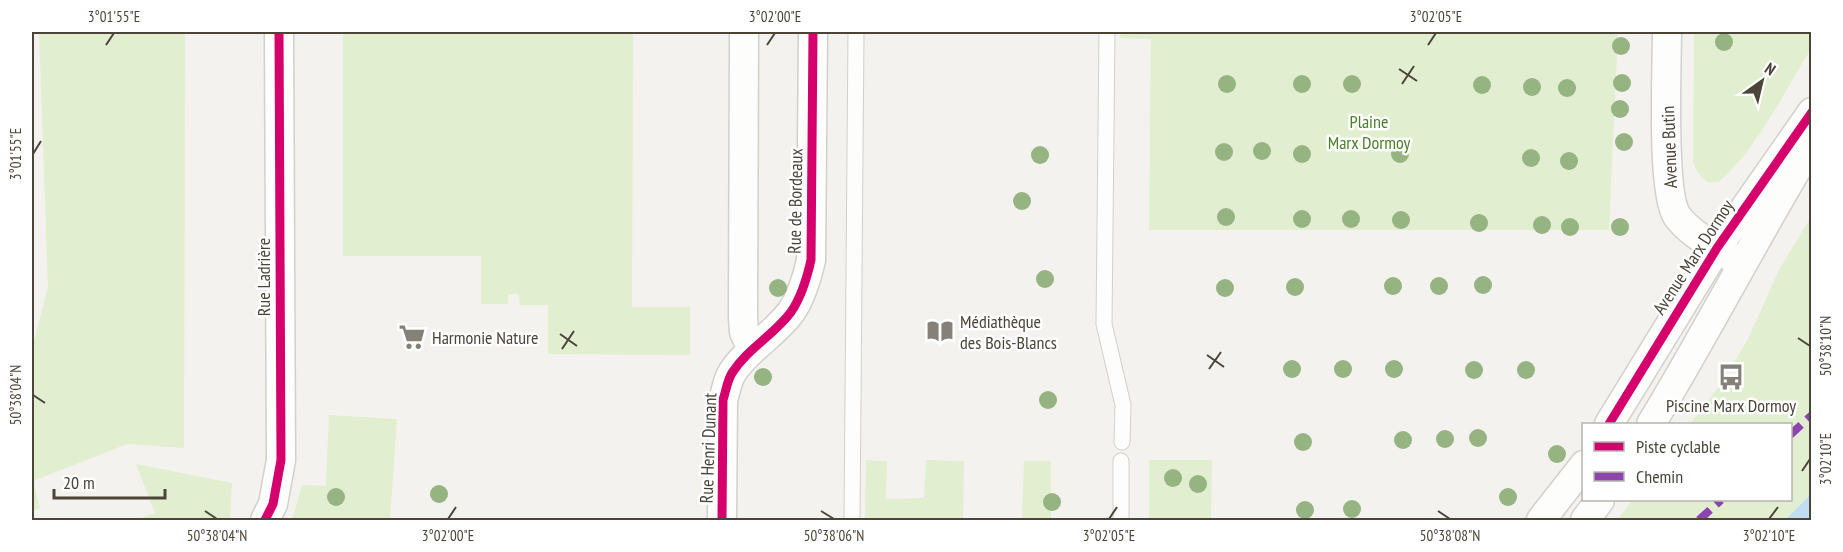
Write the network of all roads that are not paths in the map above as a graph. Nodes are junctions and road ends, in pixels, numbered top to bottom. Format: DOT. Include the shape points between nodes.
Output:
graph roads {
  1 [pos="279,32"];
  2 [pos="744,32"];
  3 [pos="813,32"];
  4 [pos="856,32"];
  5 [pos="1107,32"];
  6 [pos="1667,32"];
  7 [pos="1812,112"];
  8 [pos="1812,144"];
  9 [pos="1717,248"];
  10 [pos="1742,265"];
  11 [pos="752,350"];
  12 [pos="1611,423"];
  13 [pos="1653,423"];
  14 [pos="1122,442"];
  15 [pos="1121,461"];
  16 [pos="1582,468"];
  17 [pos="1599,501"];
  18 [pos="265,520"];
  19 [pos="722,520"];
  20 [pos="852,520"];
  21 [pos="1121,520"];
  22 [pos="1541,520"];
  23 [pos="1585,520"];
  1 -- 18 [label="street, Rue Ladrière" via="281,460 273,504"];
  2 -- 11 [label="street" via="743,318"];
  3 -- 11 [label="street, Rue de Bordeaux" via="811,260 801,296"];
  4 -- 20 [label="lane"];
  5 -- 14 [label="lane" via="1104,324 1123,405"];
  6 -- 9 [label="street, Avenue Butin" via="1670,192 1677,215"];
  7 -- 9 [label="street, Avenue Marx Dormoy"];
  8 -- 10 [label="street"];
  9 -- 10 [label="street, Avenue Butin"];
  9 -- 12 [label="street, Avenue Marx Dormoy"];
  10 -- 13 [label="street"];
  11 -- 19 [label="street, Rue Henri Dunant" via="731,374 723,400"];
  15 -- 21 [label="lane"];
  16 -- 22 [label="street"];
  17 -- 23 [label="street"];
}
